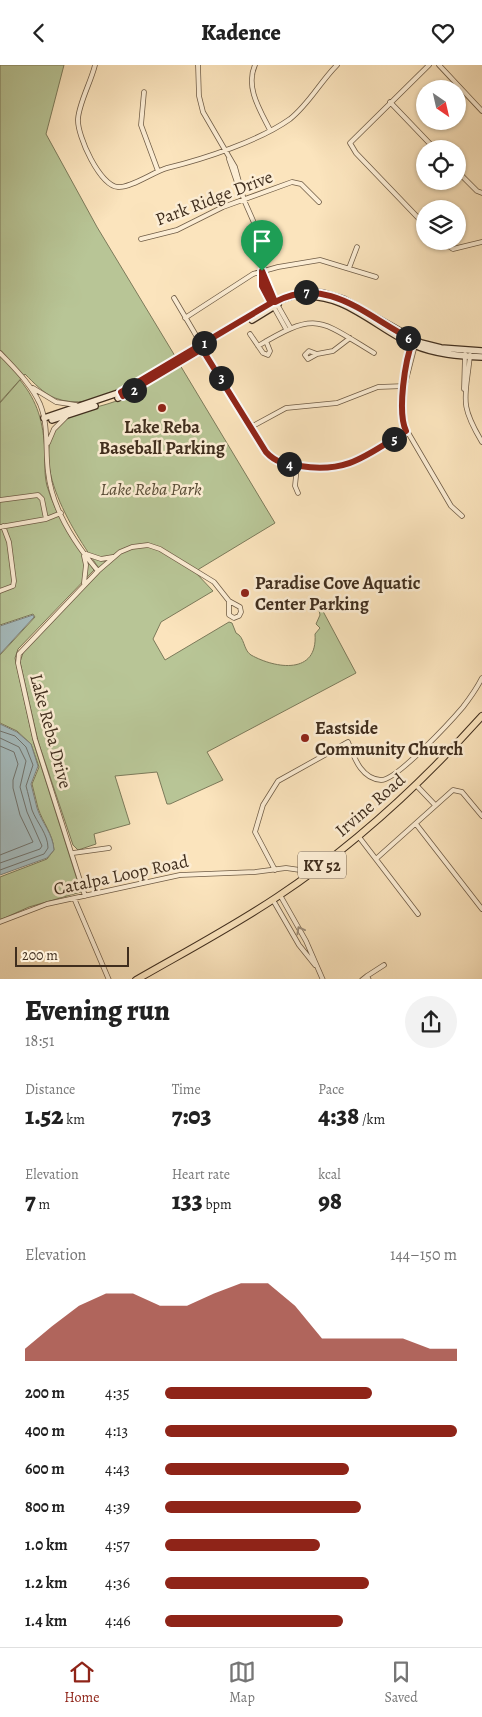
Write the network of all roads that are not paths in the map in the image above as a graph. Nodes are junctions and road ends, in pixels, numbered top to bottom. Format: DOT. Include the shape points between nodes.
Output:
graph roads {
  1 [pos="95,65"];
  2 [pos="198,65"];
  3 [pos="255,65"];
  4 [pos="337,65"];
  5 [pos="429,65"];
  6 [pos="438,65"];
  7 [pos="144,92"];
  8 [pos="390,102"];
  9 [pos="482,111"];
  10 [pos="270,130"];
  11 [pos="426,140"];
  12 [pos="224,151"];
  13 [pos="158,171"];
  14 [pos="466,180"];
  15 [pos="482,193"];
  16 [pos="244,200"];
  17 [pos="319,202"];
  18 [pos="416,215"];
  19 [pos="141,239"];
  20 [pos="482,242"];
  21 [pos="466,246"];
  22 [pos="357,247"];
  23 [pos="349,268"];
  24 [pos="262,271"];
  25 [pos="376,277"];
  26 [pos="174,298"];
  27 [pos="274,304"];
  28 [pos="185,318"];
  29 [pos="288,328"];
  30 [pos="250,333"];
  31 [pos="350,338"];
  32 [pos="266,341"];
  33 [pos="414,343"];
  34 [pos="258,346"];
  35 [pos="203,347"];
  36 [pos="482,351"];
  37 [pos="0,353"];
  38 [pos="374,353"];
  39 [pos="468,353"];
  40 [pos="317,354"];
  41 [pos="482,357"];
  42 [pos="28,385"];
  43 [pos="404,386"];
  44 [pos="122,394"];
  45 [pos="86,405"];
  46 [pos="70,415"];
  47 [pos="44,420"];
  48 [pos="250,427"];
  49 [pos="406,431"];
  50 [pos="482,442"];
  51 [pos="46,447"];
  52 [pos="297,466"];
  53 [pos="298,493"];
  54 [pos="0,500"];
  55 [pos="62,513"];
  56 [pos="462,516"];
  57 [pos="46,519"];
  58 [pos="1,527"];
  59 [pos="84,553"];
  60 [pos="114,557"];
  61 [pos="98,571"];
  62 [pos="84,584"];
  63 [pos="0,591"];
  64 [pos="229,601"];
  65 [pos="482,678"];
  66 [pos="482,716"];
  67 [pos="416,785"];
  68 [pos="435,805"];
  69 [pos="482,816"];
  70 [pos="416,824"];
  71 [pos="359,837"];
  72 [pos="109,848"];
  73 [pos="72,853"];
  74 [pos="377,858"];
  75 [pos="275,870"];
  76 [pos="307,877"];
  77 [pos="280,895"];
  78 [pos="85,896"];
  79 [pos="74,898"];
  80 [pos="272,900"];
  81 [pos="482,909"];
  82 [pos="418,914"];
  83 [pos="0,922"];
  84 [pos="384,965"];
  85 [pos="316,967"];
  86 [pos="368,978"];
  87 [pos="109,979"];
  88 [pos="136,979"];
  89 [pos="321,979"];
  90 [pos="362,979"];
  1 -- 13 [label="street" via="78,123 99,174 108,184 121,187"];
  2 -- 12 [label="street" via="203,112"];
  3 -- 10 [label="street" via="252,89"];
  4 -- 10 [label="street" via="300,110"];
  5 -- 8 [label="street"];
  6 -- 9 [label="street"];
  7 -- 13 [label="street" via="141,125"];
  8 -- 11 [label="street"];
  8 -- 18 [label="street" via="354,137 350,145"];
  10 -- 12 [label="street"];
  12 -- 13 [label="street"];
  12 -- 16 [label="street"];
  14 -- 15 [label="street"];
  16 -- 17 [label="street, Park Ridge Drive" via="295,182"];
  16 -- 19 [label="street, Park Ridge Drive" via="177,230"];
  16 -- 24 [label="street" via="262,241"];
  20 -- 21 [label="street"];
  22 -- 23 [label="street"];
  23 -- 24 [label="street" via="315,260"];
  23 -- 25 [label="street"];
  24 -- 27 [label="street"];
  24 -- 28 [label="street" via="249,276"];
  26 -- 28 [label="street"];
  27 -- 29 [label="street"];
  27 -- 33 [label="street" via="304,292 330,295"];
  27 -- 35 [label="street"];
  28 -- 35 [label="street"];
  29 -- 31 [label="street" via="316,322"];
  29 -- 32 [label="street"];
  30 -- 34 [label="street"];
  31 -- 38 [label="street"];
  31 -- 40 [label="street" via="333,351"];
  32 -- 34 [label="street"];
  32 -- 34 [label="street" via="269,354 264,354"];
  33 -- 39 [label="street"];
  33 -- 43 [label="street" via="406,359"];
  35 -- 44 [label="street"];
  35 -- 48 [label="street"];
  36 -- 39 [label="street"];
  37 -- 42 [label="street"];
  39 -- 41 [label="street"];
  39 -- 50 [label="street" via="464,389 466,411"];
  42 -- 45 [label="street" via="56,402"];
  42 -- 47 [label="street" via="39,403"];
  43 -- 48 [label="street" via="383,386 337,403 286,408"];
  43 -- 49 [label="street" via="402,419"];
  44 -- 45 [label="street"];
  44 -- 46 [label="street"];
  45 -- 47 [label="street"];
  46 -- 47 [label="street"];
  46 -- 51 [label="street" via="54,429"];
  47 -- 51 [label="street"];
  48 -- 52 [label="street" via="274,459"];
  49 -- 52 [label="street" via="341,467"];
  49 -- 56 [label="street" via="453,509"];
  51 -- 55 [label="street" via="49,480"];
  52 -- 53 [label="street" via="295,482"];
  54 -- 57 [label="street" via="38,495 42,499"];
  55 -- 57 [label="street"];
  55 -- 59 [label="street"];
  57 -- 58 [label="street"];
  58 -- 63 [label="street" via="9,542 14,581 13,586"];
  59 -- 60 [label="street" via="101,559"];
  59 -- 61 [label="street"];
  59 -- 62 [label="street"];
  60 -- 61 [label="street, Lake Reba Drive"];
  60 -- 64 [label="street, Lake Reba Drive" via="136,546 156,547 214,582"];
  61 -- 62 [label="street, Lake Reba Drive"];
  62 -- 73 [label="street, Lake Reba Drive" via="24,647 18,659 35,739"];
  64 -- 64 [label="street, Lake Reba Drive" via="240,607 240,614 236,617 228,613"];
  65 -- 75 [label="street" via="463,707 390,778 381,780 361,769 348,742 278,781 263,805 255,832"];
  66 -- 67 [label="main road, Irvine Road / KY 52"];
  67 -- 68 [label="street"];
  67 -- 71 [label="main road, Irvine Road / KY 52"];
  68 -- 69 [label="street" via="452,790 458,789"];
  68 -- 70 [label="street"];
  70 -- 74 [label="street"];
  70 -- 81 [label="street"];
  71 -- 74 [label="street"];
  71 -- 76 [label="main road, Irvine Road / KY 52"];
  72 -- 73 [label="street"];
  73 -- 78 [label="street, Lake Reba Drive"];
  74 -- 82 [label="street"];
  75 -- 76 [label="street, Catalpa Loop Road" via="300,870"];
  75 -- 78 [label="street, Catalpa Loop Road" via="180,875"];
  76 -- 77 [label="main road, Irvine Road / KY 52"];
  77 -- 80 [label="main road, Irvine Road / KY 52"];
  85 -- 77 [label="street, one-way"];
  78 -- 79 [label="street, Catalpa Loop Road"];
  79 -- 83 [label="street, Catalpa Loop Road" via="41,906"];
  79 -- 87 [label="street"];
  80 -- 85 [label="street"];
  80 -- 88 [label="main road, Irvine Road / KY 52"];
  84 -- 86 [label="street"];
  85 -- 89 [label="street"];
  86 -- 90 [label="street"];
}
